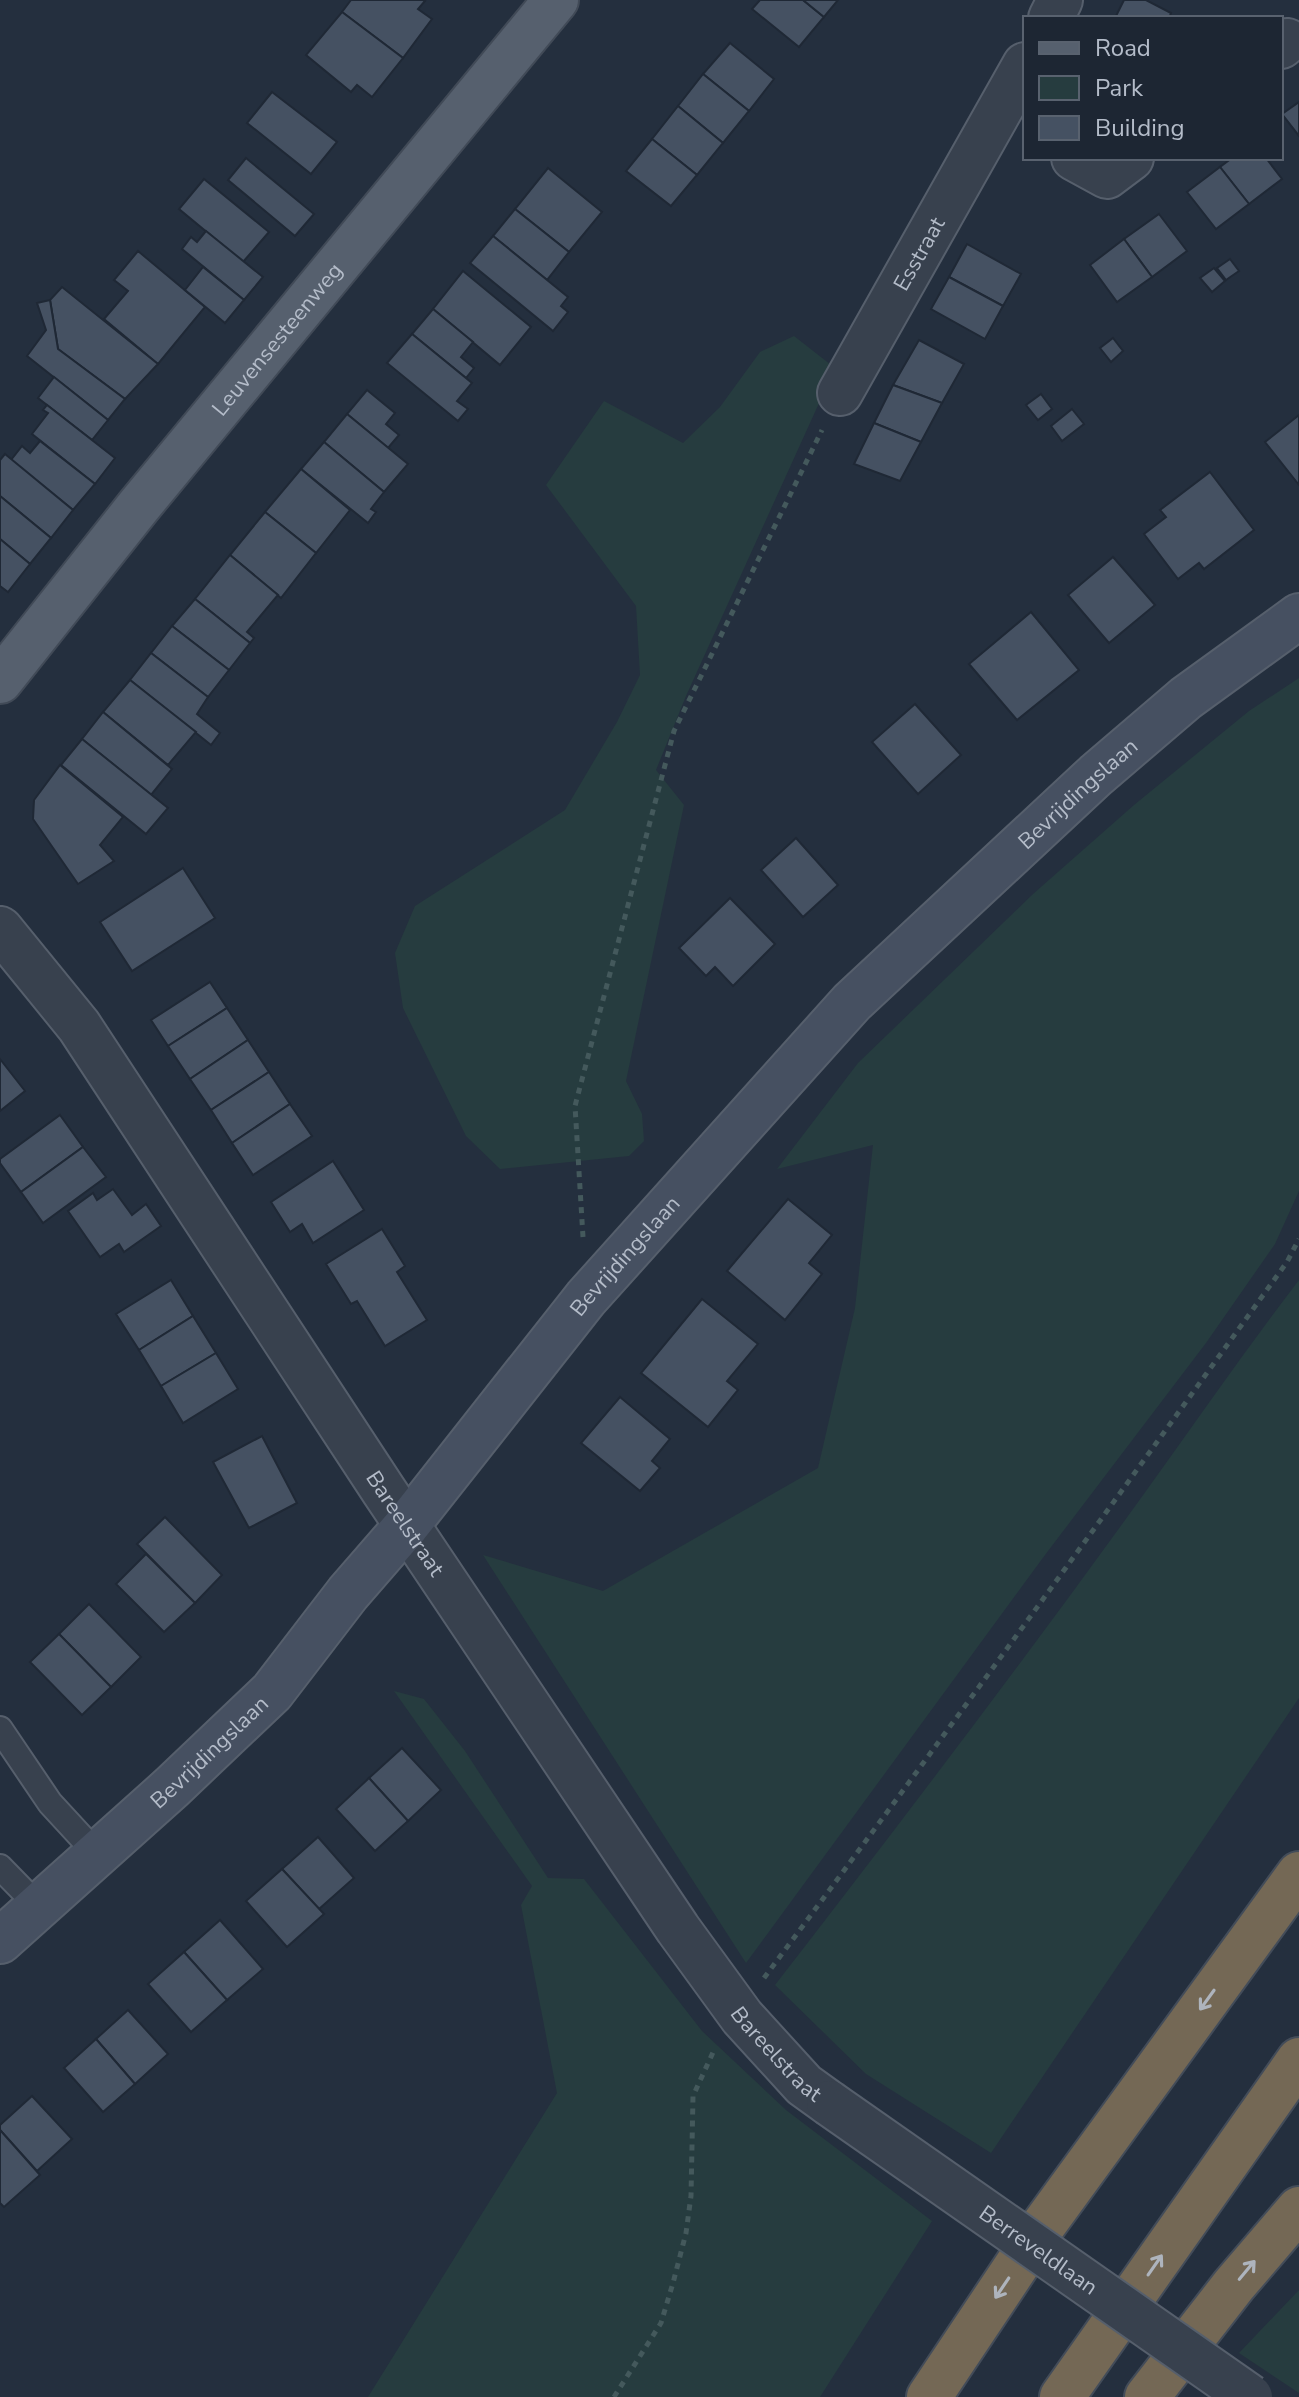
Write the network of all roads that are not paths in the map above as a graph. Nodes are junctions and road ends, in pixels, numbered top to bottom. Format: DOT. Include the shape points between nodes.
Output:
graph roads {
  1 [pos="556,0"];
  2 [pos="1023,73"];
  3 [pos="1011,123"];
  4 [pos="1078,160"];
  5 [pos="1128,160"];
  6 [pos="840,393"];
  7 [pos="1299,616"];
  8 [pos="0,681"];
  9 [pos="0,929"];
  10 [pos="407,1525"];
  11 [pos="0,1729"];
  12 [pos="1299,1839"];
  13 [pos="97,1854"];
  14 [pos="0,1867"];
  15 [pos="1299,1874"];
  16 [pos="38,1906"];
  17 [pos="1253,1937"];
  18 [pos="1,1939"];
  19 [pos="1299,2060"];
  20 [pos="829,2103"];
  21 [pos="1299,2209"];
  22 [pos="929,2397"];
  23 [pos="1062,2397"];
  24 [pos="1147,2397"];
  25 [pos="1250,2397"];
  1 -- 8 [label="main road, Leuvensesteenweg"];
  2 -- 3 [label="street, Esstraat"];
  3 -- 6 [label="street, Esstraat"];
  4 -- 5 [label="street" via="1107,176"];
  7 -- 10 [label="street, Bevrijdingslaan" via="1186,698 1096,775 852,1002 586,1298"];
  9 -- 10 [label="street, Bareelstraat" via="79,1026"];
  10 -- 13 [label="street, Bevrijdingslaan" via="272,1692"];
  10 -- 20 [label="street, Bareelstraat" via="733,2006 804,2085"];
  11 -- 13 [label="lane" via="50,1803"];
  12 -- 17 [label="highway"];
  13 -- 16 [label="street, Bevrijdingslaan"];
  14 -- 16 [label="lane"];
  15 -- 17 [label="highway"];
  16 -- 18 [label="street, Bevrijdingslaan"];
  17 -- 22 [label="highway, one-way" via="1045,2223"];
  23 -- 19 [label="highway, one-way"];
  20 -- 25 [label="street, Berreveldlaan, bridge"];
  24 -- 21 [label="highway, one-way"];
}
